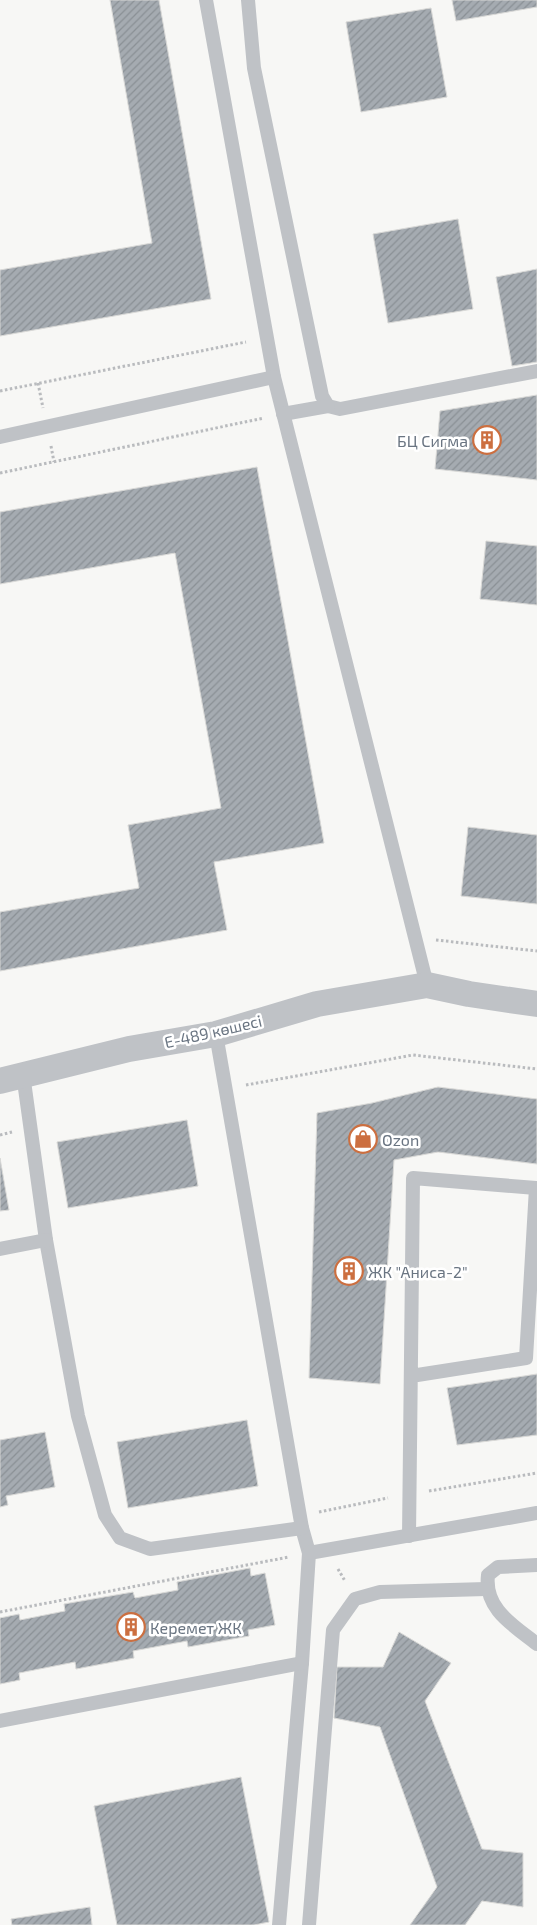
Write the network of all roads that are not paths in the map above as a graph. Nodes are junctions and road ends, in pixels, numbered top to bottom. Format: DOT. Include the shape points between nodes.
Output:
graph roads {
  1 [pos="206,0"];
  2 [pos="248,0"];
  3 [pos="537,372"];
  4 [pos="274,377"];
  5 [pos="328,406"];
  6 [pos="283,414"];
  7 [pos="0,437"];
  8 [pos="427,985"];
  9 [pos="537,1004"];
  10 [pos="216,1034"];
  11 [pos="11,1077"];
  12 [pos="46,1240"];
  13 [pos="0,1249"];
  14 [pos="411,1376"];
  15 [pos="537,1512"];
  16 [pos="302,1528"];
  17 [pos="408,1536"];
  18 [pos="309,1553"];
  19 [pos="537,1565"];
  20 [pos="486,1589"];
  21 [pos="537,1644"];
  22 [pos="302,1663"];
  23 [pos="0,1721"];
  24 [pos="279,1925"];
  25 [pos="309,1925"];
  1 -- 4 [label="lane"];
  2 -- 5 [label="lane" via="254,68 322,396"];
  3 -- 5 [label="lane" via="340,409"];
  4 -- 6 [label="lane"];
  4 -- 7 [label="lane"];
  5 -- 6 [label="lane"];
  6 -- 8 [label="lane"];
  8 -- 9 [label="street"];
  8 -- 10 [label="street, Е-489 көшесі" via="317,1004"];
  10 -- 11 [label="street, Е-489 көшесі" via="129,1049"];
  10 -- 16 [label="lane"];
  11 -- 12 [label="lane"];
  12 -- 13 [label="lane"];
  12 -- 16 [label="lane" via="78,1416 105,1515 120,1538 150,1550"];
  14 -- 14 [label="lane" via="413,1178 536,1188 526,1358"];
  14 -- 17 [label="lane"];
  15 -- 17 [label="lane"];
  16 -- 18 [label="lane"];
  17 -- 18 [label="lane"];
  18 -- 22 [label="lane"];
  19 -- 20 [label="lane" via="498,1567 488,1575"];
  20 -- 21 [label="lane" via="500,1616"];
  20 -- 25 [label="lane" via="380,1592 356,1599 333,1630"];
  22 -- 23 [label="lane"];
  22 -- 24 [label="lane"];
}
